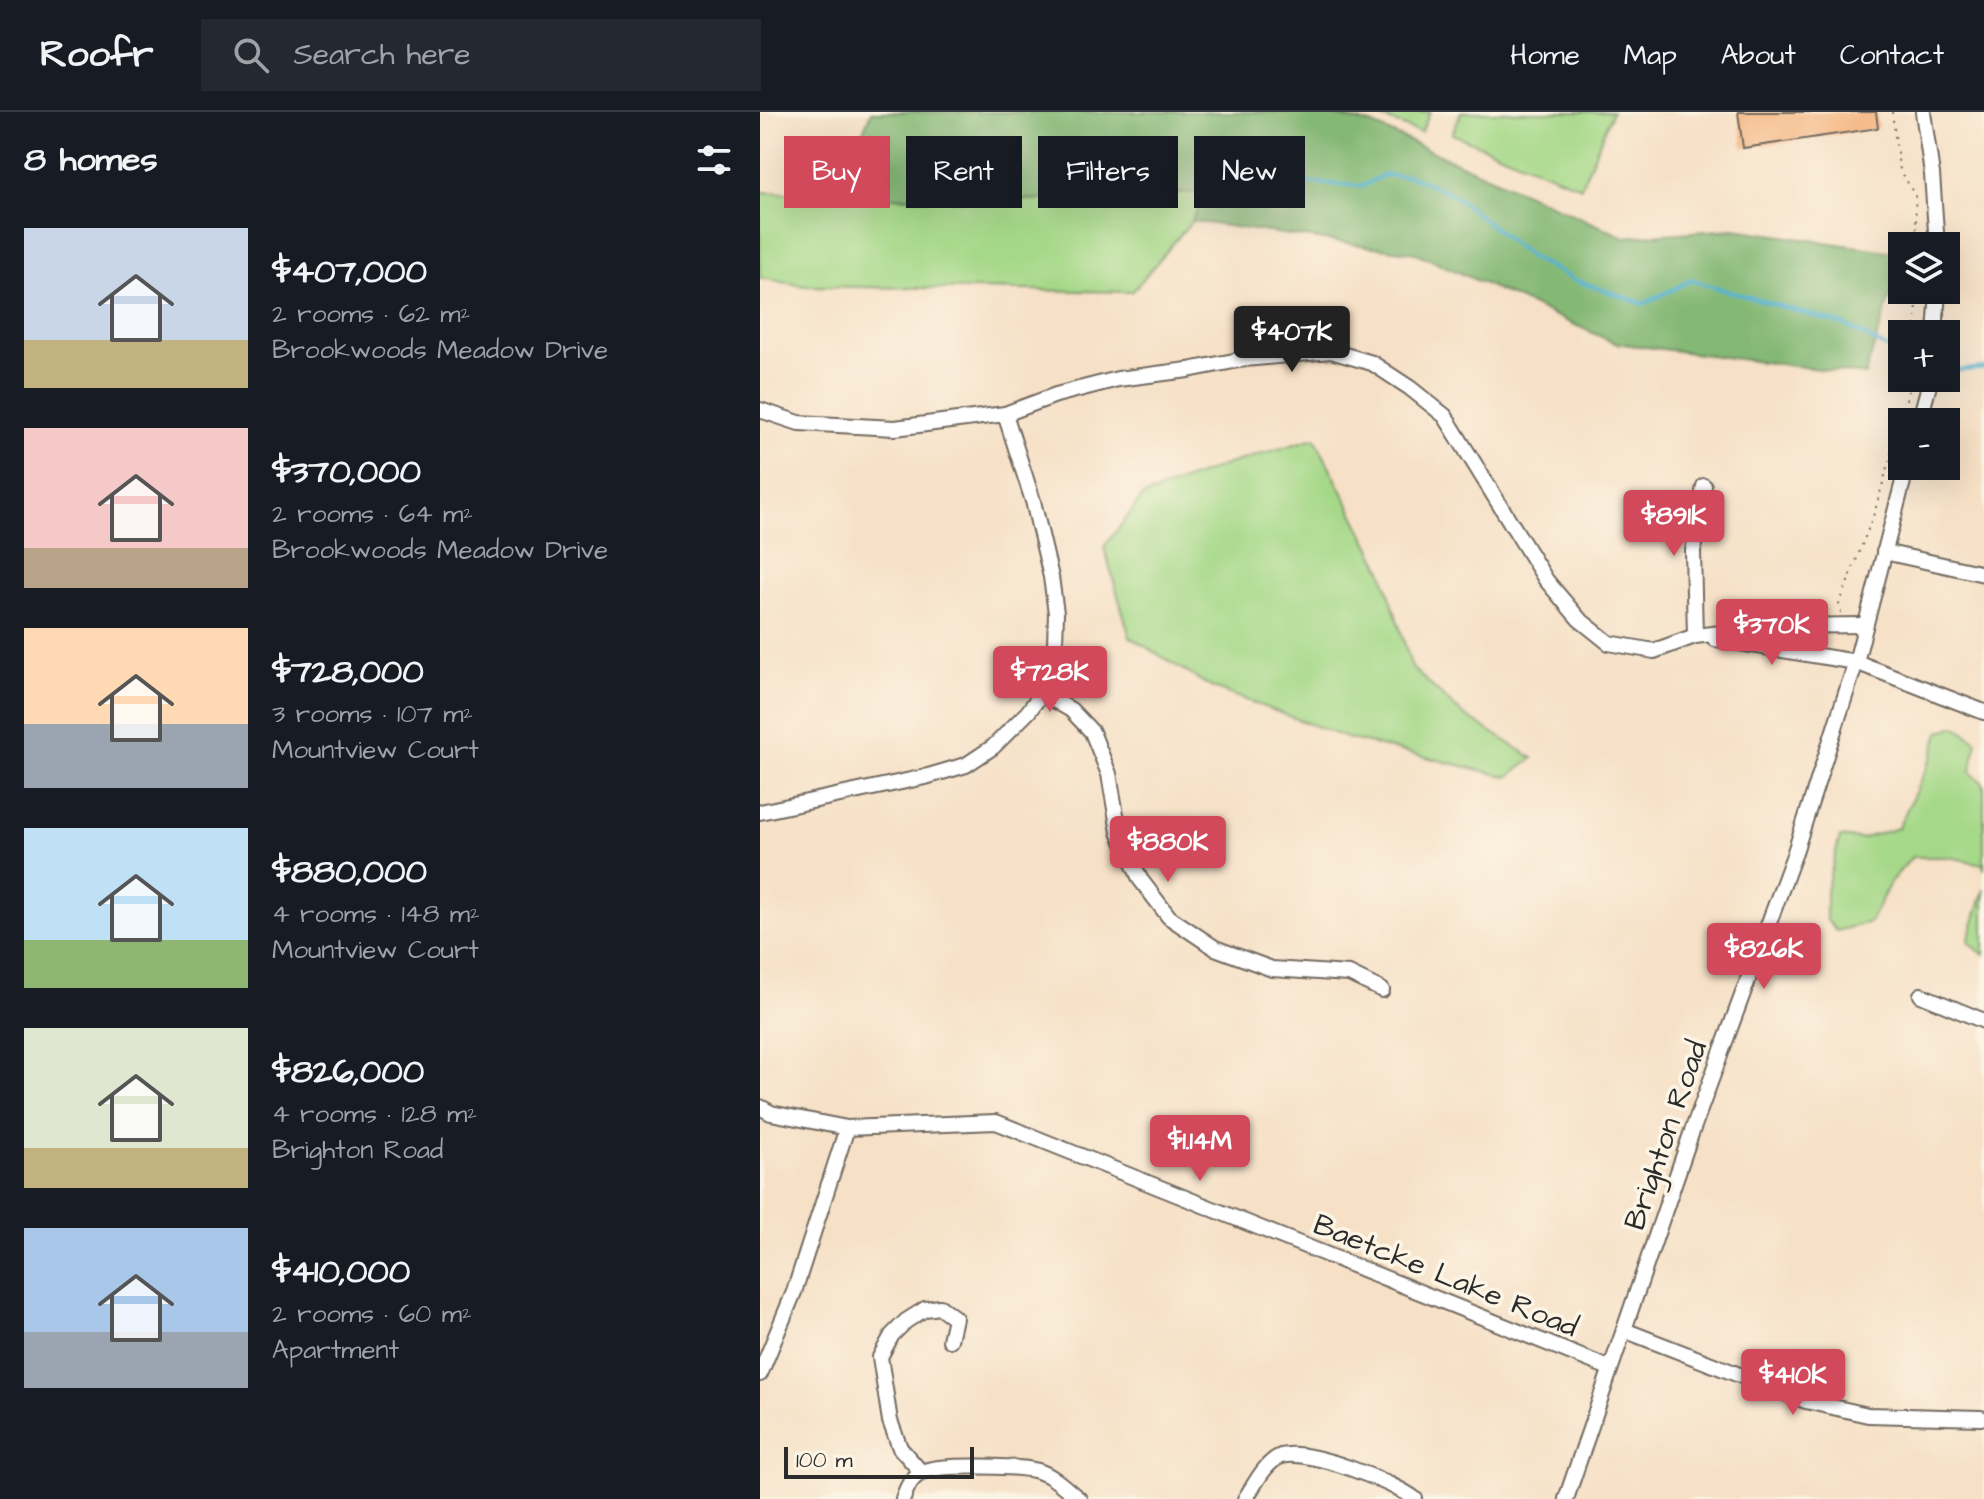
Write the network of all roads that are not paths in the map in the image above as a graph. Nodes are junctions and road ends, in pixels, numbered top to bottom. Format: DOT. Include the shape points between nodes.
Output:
graph roads {
  1 [pos="1923,112"];
  2 [pos="1936,232"];
  3 [pos="760,410"];
  4 [pos="1005,414"];
  5 [pos="1903,480"];
  6 [pos="1704,486"];
  7 [pos="1884,552"];
  8 [pos="1984,574"];
  9 [pos="1864,625"];
  10 [pos="1695,636"];
  11 [pos="1856,662"];
  12 [pos="1042,693"];
  13 [pos="1984,712"];
  14 [pos="760,812"];
  15 [pos="1382,990"];
  16 [pos="1921,995"];
  17 [pos="1984,1021"];
  18 [pos="760,1107"];
  19 [pos="847,1128"];
  20 [pos="1624,1330"];
  21 [pos="950,1340"];
  22 [pos="1609,1368"];
  23 [pos="760,1374"];
  24 [pos="1981,1418"];
  25 [pos="922,1473"];
  26 [pos="903,1499"];
  27 [pos="1079,1499"];
  28 [pos="1245,1499"];
  29 [pos="1415,1499"];
  30 [pos="1566,1499"];
  1 -- 2 [label="street"];
  3 -- 4 [label="street" via="799,423 882,427"];
  4 -- 10 [label="street" via="1118,379 1244,359 1331,351 1372,363 1445,416 1538,567 1579,619 1609,643 1654,651"];
  4 -- 12 [label="street" via="1033,501 1056,613 1055,644"];
  5 -- 7 [label="street, Brighton Road"];
  6 -- 10 [label="street" via="1693,551"];
  7 -- 8 [label="street"];
  7 -- 9 [label="street, Brighton Road"];
  9 -- 10 [label="street" via="1782,626"];
  9 -- 11 [label="street, Brighton Road"];
  10 -- 11 [label="street"];
  11 -- 13 [label="street"];
  11 -- 20 [label="street, Brighton Road" via="1794,855"];
  12 -- 14 [label="street" via="993,747 966,765"];
  12 -- 15 [label="street" via="1071,710 1092,732 1109,774 1119,832 1140,879 1169,917 1215,948 1272,969 1349,974"];
  16 -- 17 [label="street"];
  18 -- 19 [label="street, Baetcke Lake Road"];
  19 -- 22 [label="street, Baetcke Lake Road" via="996,1122"];
  19 -- 23 [label="street" via="794,1292"];
  20 -- 22 [label="street, Brighton Road"];
  20 -- 24 [label="street" via="1806,1401 1868,1415"];
  21 -- 25 [label="street" via="955,1318 940,1307 925,1309 892,1335 880,1357 890,1421 900,1448"];
  22 -- 30 [label="street, Brighton Road"];
  25 -- 26 [label="street" via="908,1483"];
  25 -- 27 [label="street" via="946,1467 1024,1469 1057,1481"];
  28 -- 29 [label="street" via="1269,1464 1281,1456 1316,1458 1386,1482"];
}
